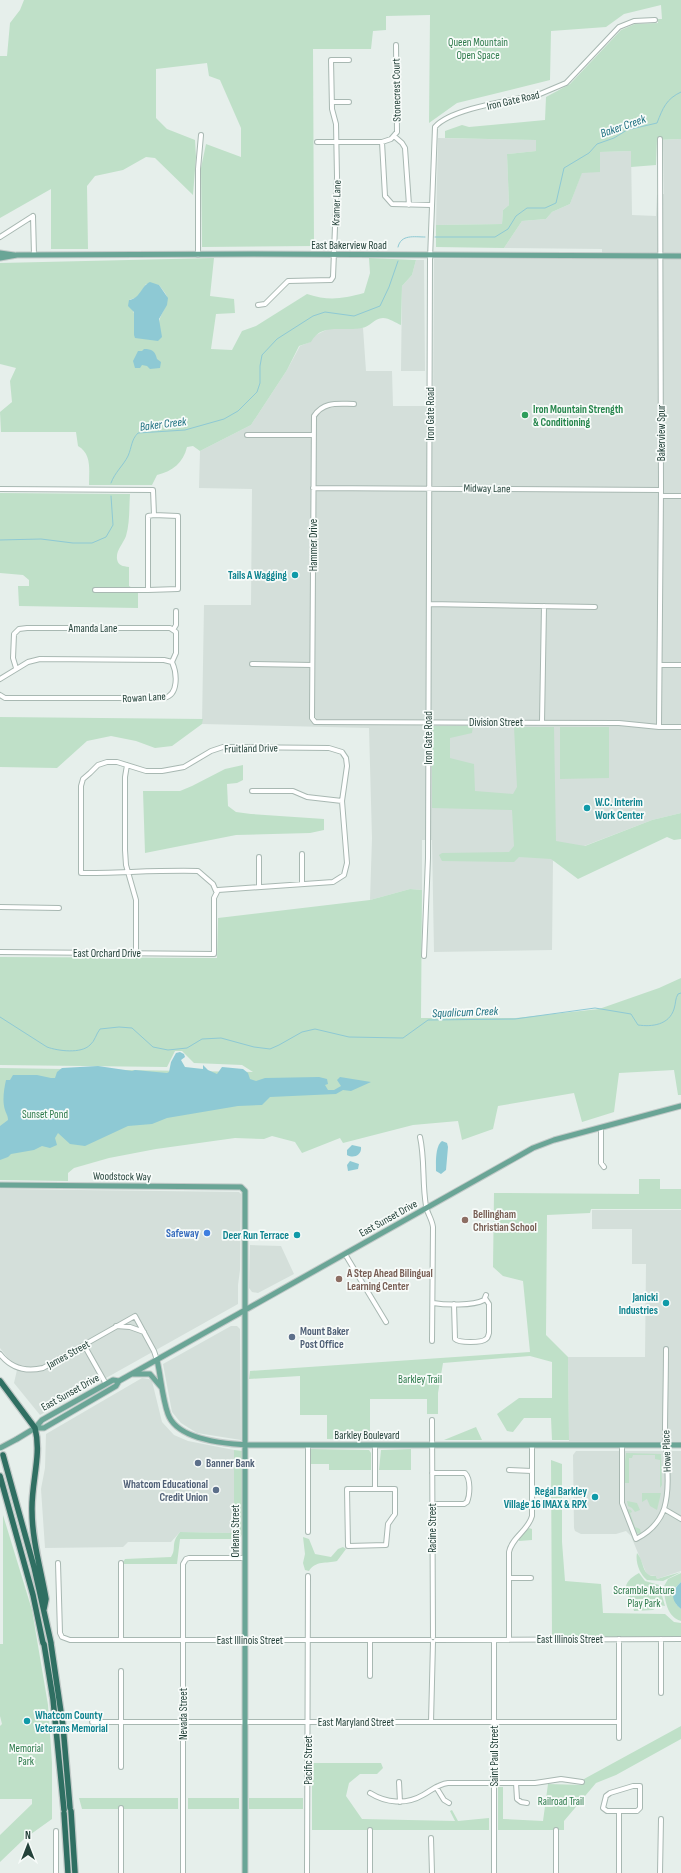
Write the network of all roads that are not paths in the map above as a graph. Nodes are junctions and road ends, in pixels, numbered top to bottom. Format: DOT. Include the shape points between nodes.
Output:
graph roads {
  1 [pos="655,20"];
  2 [pos="396,45"];
  3 [pos="349,60"];
  4 [pos="332,102"];
  5 [pos="349,102"];
  6 [pos="201,135"];
  7 [pos="394,136"];
  8 [pos="660,139"];
  9 [pos="317,142"];
  10 [pos="336,142"];
  11 [pos="382,142"];
  12 [pos="409,205"];
  13 [pos="431,205"];
  14 [pos="0,237"];
  15 [pos="0,252"];
  16 [pos="198,254"];
  17 [pos="17,255"];
  18 [pos="34,255"];
  19 [pos="335,255"];
  20 [pos="430,255"];
  21 [pos="661,256"];
  22 [pos="681,256"];
  23 [pos="0,258"];
  24 [pos="258,305"];
  25 [pos="354,404"];
  26 [pos="247,435"];
  27 [pos="313,435"];
  28 [pos="313,488"];
  29 [pos="430,488"];
  30 [pos="0,489"];
  31 [pos="661,490"];
  32 [pos="661,496"];
  33 [pos="681,496"];
  34 [pos="154,515"];
  35 [pos="95,590"];
  36 [pos="148,590"];
  37 [pos="429,604"];
  38 [pos="544,606"];
  39 [pos="595,606"];
  40 [pos="176,611"];
  41 [pos="173,630"];
  42 [pos="172,662"];
  43 [pos="252,664"];
  44 [pos="312,665"];
  45 [pos="660,665"];
  46 [pos="681,665"];
  47 [pos="16,668"];
  48 [pos="0,679"];
  49 [pos="0,695"];
  50 [pos="312,718"];
  51 [pos="542,722"];
  52 [pos="428,723"];
  53 [pos="659,727"];
  54 [pos="681,728"];
  55 [pos="127,765"];
  56 [pos="252,791"];
  57 [pos="342,801"];
  58 [pos="302,854"];
  59 [pos="259,857"];
  60 [pos="129,874"];
  61 [pos="302,884"];
  62 [pos="259,887"];
  63 [pos="216,891"];
  64 [pos="0,907"];
  65 [pos="59,908"];
  66 [pos="0,952"];
  67 [pos="136,953"];
  68 [pos="424,956"];
  69 [pos="681,1106"];
  70 [pos="601,1128"];
  71 [pos="420,1137"];
  72 [pos="604,1167"];
  73 [pos="0,1185"];
  74 [pos="244,1189"];
  75 [pos="426,1208"];
  76 [pos="345,1254"];
  77 [pos="433,1303"];
  78 [pos="454,1304"];
  79 [pos="245,1310"];
  80 [pos="135,1316"];
  81 [pos="386,1322"];
  82 [pos="115,1326"];
  83 [pos="144,1332"];
  84 [pos="432,1341"];
  85 [pos="84,1345"];
  86 [pos="666,1349"];
  87 [pos="0,1354"];
  88 [pos="157,1360"];
  89 [pos="132,1374"];
  90 [pos="0,1381"];
  91 [pos="119,1381"];
  92 [pos="106,1384"];
  93 [pos="163,1390"];
  94 [pos="432,1420"];
  95 [pos="35,1428"];
  96 [pos="245,1445"];
  97 [pos="308,1445"];
  98 [pos="375,1445"];
  99 [pos="432,1445"];
  100 [pos="532,1445"];
  101 [pos="622,1445"];
  102 [pos="666,1445"];
  103 [pos="681,1445"];
  104 [pos="0,1448"];
  105 [pos="3,1455"];
  106 [pos="510,1470"];
  107 [pos="532,1471"];
  108 [pos="432,1473"];
  109 [pos="0,1476"];
  110 [pos="375,1489"];
  111 [pos="432,1504"];
  112 [pos="509,1506"];
  113 [pos="532,1506"];
  114 [pos="664,1509"];
  115 [pos="681,1519"];
  116 [pos="308,1532"];
  117 [pos="245,1558"];
  118 [pos="58,1563"];
  119 [pos="121,1563"];
  120 [pos="308,1576"];
  121 [pos="509,1578"];
  122 [pos="531,1578"];
  123 [pos="44,1609"];
  124 [pos="619,1639"];
  125 [pos="661,1639"];
  126 [pos="681,1639"];
  127 [pos="121,1640"];
  128 [pos="183,1640"];
  129 [pos="245,1640"];
  130 [pos="308,1640"];
  131 [pos="370,1640"];
  132 [pos="433,1640"];
  133 [pos="494,1640"];
  134 [pos="509,1640"];
  135 [pos="121,1670"];
  136 [pos="370,1676"];
  137 [pos="661,1693"];
  138 [pos="92,1722"];
  139 [pos="121,1722"];
  140 [pos="183,1722"];
  141 [pos="245,1722"];
  142 [pos="308,1722"];
  143 [pos="431,1722"];
  144 [pos="494,1722"];
  145 [pos="619,1722"];
  146 [pos="619,1738"];
  147 [pos="121,1767"];
  148 [pos="399,1782"];
  149 [pos="582,1782"];
  150 [pos="494,1783"];
  151 [pos="516,1783"];
  152 [pos="436,1786"];
  153 [pos="370,1793"];
  154 [pos="400,1802"];
  155 [pos="448,1803"];
  156 [pos="528,1803"];
  157 [pos="121,1808"];
  158 [pos="619,1811"];
  159 [pos="660,1819"];
  160 [pos="56,1830"];
  161 [pos="370,1830"];
  162 [pos="556,1830"];
  163 [pos="431,1838"];
  164 [pos="56,1873"];
  165 [pos="68,1873"];
  166 [pos="76,1873"];
  167 [pos="121,1873"];
  168 [pos="183,1873"];
  169 [pos="245,1873"];
  170 [pos="307,1873"];
  171 [pos="370,1873"];
  172 [pos="432,1873"];
  173 [pos="494,1873"];
  174 [pos="556,1873"];
  175 [pos="619,1873"];
  176 [pos="660,1873"];
  1 -- 13 [label="street, Iron Gate Road" via="634,21 619,27 566,83 552,90 463,111 439,122 435,128"];
  2 -- 7 [label="street, Stonecrest Court"];
  3 -- 4 [label="street, Kramer Lane" via="331,60"];
  4 -- 5 [label="street"];
  4 -- 10 [label="street, Kramer Lane"];
  6 -- 16 [label="street" via="198,169"];
  7 -- 11 [label="street, Stonecrest Court"];
  7 -- 12 [label="street" via="405,148"];
  8 -- 21 [label="street, Bakerview Spur"];
  9 -- 10 [label="street"];
  10 -- 11 [label="street"];
  10 -- 19 [label="street, Kramer Lane"];
  11 -- 12 [label="street" via="385,196 392,204"];
  12 -- 13 [label="street"];
  13 -- 20 [label="street, Iron Gate Road"];
  14 -- 18 [label="street" via="33,216"];
  15 -- 17 [label="main road, East Bakerview Road"];
  16 -- 18 [label="main road, East Bakerview Road"];
  16 -- 19 [label="main road, East Bakerview Road"];
  17 -- 18 [label="main road, East Bakerview Road"];
  17 -- 23 [label="main road, East Bakerview Road"];
  19 -- 20 [label="main road, East Bakerview Road"];
  19 -- 24 [label="street, Kramer Lane" via="331,280 288,281 265,304"];
  20 -- 21 [label="main road, East Bakerview Road"];
  20 -- 29 [label="street, Iron Gate Road"];
  21 -- 22 [label="main road, East Bakerview Road"];
  21 -- 31 [label="street, Bakerview Spur"];
  25 -- 27 [label="street, Hammer Drive" via="326,405 319,409 314,416"];
  26 -- 27 [label="street"];
  27 -- 28 [label="street, Hammer Drive"];
  28 -- 29 [label="street, Midway Lane"];
  28 -- 44 [label="street, Hammer Drive"];
  29 -- 31 [label="street, Midway Lane"];
  29 -- 37 [label="street, Iron Gate Road"];
  30 -- 34 [label="street" via="153,490"];
  31 -- 32 [label="street, Bakerview Spur"];
  32 -- 33 [label="street"];
  32 -- 45 [label="street, Bakerview Spur"];
  34 -- 36 [label="street" via="148,516"];
  34 -- 36 [label="street" via="178,516 178,589"];
  35 -- 36 [label="street"];
  37 -- 38 [label="street"];
  37 -- 52 [label="street, Iron Gate Road"];
  38 -- 39 [label="street"];
  38 -- 51 [label="street"];
  40 -- 41 [label="street" via="176,625"];
  41 -- 42 [label="street" via="176,632 176,653"];
  41 -- 47 [label="street, Amanda Lane" via="19,628 14,634 13,658"];
  42 -- 47 [label="street" via="40,659"];
  42 -- 49 [label="street, Rowan Lane" via="175,670 175,689 171,696 164,698 6,698"];
  43 -- 44 [label="street"];
  44 -- 50 [label="street, Hammer Drive"];
  45 -- 46 [label="street"];
  45 -- 53 [label="street, Bakerview Spur"];
  47 -- 48 [label="street"];
  50 -- 52 [label="street, Division Street" via="315,722"];
  51 -- 52 [label="street, Division Street"];
  51 -- 53 [label="street, Division Street" via="620,723"];
  52 -- 68 [label="street, Iron Gate Road" via="428,858"];
  53 -- 54 [label="street, Division Street"];
  55 -- 57 [label="street, Fruitland Drive" via="146,770 176,769 184,767 211,750 223,747 329,748 342,752 347,762"];
  55 -- 60 [label="street" via="125,850"];
  55 -- 60 [label="street, Fruitland Drive" via="117,762 98,765 83,779 81,873"];
  56 -- 57 [label="street" via="293,791 307,797"];
  57 -- 61 [label="street, Fruitland Drive" via="347,863 345,872 341,878 333,882"];
  58 -- 61 [label="street"];
  59 -- 62 [label="street"];
  60 -- 63 [label="street, Fruitland Drive" via="156,870 198,871 213,884"];
  60 -- 67 [label="street" via="136,900"];
  61 -- 62 [label="street, Fruitland Drive"];
  62 -- 63 [label="street, Fruitland Drive"];
  63 -- 67 [label="street, East Orchard Drive" via="214,954"];
  64 -- 65 [label="street"];
  66 -- 67 [label="street, East Orchard Drive"];
  69 -- 70 [label="main road, East Sunset Drive"];
  70 -- 72 [label="street" via="601,1163"];
  70 -- 75 [label="main road, East Sunset Drive" via="533,1148"];
  71 -- 75 [label="street"];
  73 -- 74 [label="main road, Woodstock Way"];
  74 -- 79 [label="main road, Orleans Street"];
  75 -- 76 [label="main road, East Sunset Drive"];
  75 -- 77 [label="street" via="433,1227"];
  76 -- 79 [label="main road, East Sunset Drive"];
  76 -- 81 [label="street"];
  77 -- 78 [label="street"];
  77 -- 84 [label="street"];
  78 -- 78 [label="street" via="479,1302 485,1297 489,1304 488,1338 483,1341 459,1342 455,1339"];
  79 -- 88 [label="main road, East Sunset Drive"];
  79 -- 96 [label="main road, Orleans Street"];
  80 -- 82 [label="street, James Street"];
  80 -- 83 [label="street, Barkley Boulevard"];
  82 -- 83 [label="street" via="130,1327"];
  82 -- 85 [label="street, James Street"];
  83 -- 88 [label="street, Barkley Boulevard"];
  85 -- 87 [label="street, James Street" via="47,1366 31,1370 16,1367"];
  85 -- 92 [label="street"];
  86 -- 102 [label="street, Howe Place"];
  88 -- 89 [label="main road, East Sunset Drive"];
  88 -- 93 [label="main road, Barkley Boulevard"];
  89 -- 91 [label="main road, East Sunset Drive"];
  89 -- 93 [label="main road" via="151,1375"];
  90 -- 95 [label="highway"];
  91 -- 92 [label="main road, East Sunset Drive" via="113,1380"];
  91 -- 95 [label="main road, East Sunset Drive" via="116,1386 44,1428"];
  92 -- 95 [label="main road, East Sunset Drive" via="40,1421"];
  93 -- 96 [label="main road, Barkley Boulevard" via="169,1416 179,1429 194,1437"];
  94 -- 99 [label="street, Racine Street"];
  95 -- 104 [label="main road, East Sunset Drive, bridge"];
  95 -- 123 [label="highway" via="38,1450 32,1512 46,1598"];
  96 -- 97 [label="main road, Barkley Boulevard"];
  96 -- 117 [label="main road, Orleans Street"];
  97 -- 98 [label="main road, Barkley Boulevard"];
  97 -- 116 [label="street"];
  98 -- 99 [label="main road, Barkley Boulevard"];
  98 -- 110 [label="street"];
  99 -- 100 [label="main road, Barkley Boulevard"];
  99 -- 108 [label="street, Racine Street"];
  100 -- 101 [label="main road, Barkley Boulevard"];
  100 -- 107 [label="street"];
  101 -- 102 [label="main road, Barkley Boulevard"];
  101 -- 114 [label="street, Howe Place" via="622,1503 636,1539 646,1534"];
  102 -- 103 [label="main road, Barkley Boulevard"];
  102 -- 114 [label="street, Howe Place" via="668,1475"];
  105 -- 123 [label="highway"];
  106 -- 107 [label="street"];
  107 -- 113 [label="street"];
  108 -- 111 [label="street, Racine Street"];
  108 -- 111 [label="street" via="465,1473 468,1477 469,1498 464,1504"];
  109 -- 165 [label="highway" via="44,1643 64,1812"];
  110 -- 110 [label="street" via="347,1489 348,1546 386,1545 388,1524 395,1514 395,1489"];
  111 -- 132 [label="street, Racine Street"];
  112 -- 113 [label="street"];
  113 -- 121 [label="street" via="529,1524 510,1546"];
  114 -- 115 [label="street"];
  117 -- 128 [label="street, Nevada Street" via="186,1559 183,1564"];
  117 -- 129 [label="main road, Orleans Street"];
  118 -- 127 [label="street, East Illinois Street" via="62,1637 70,1640"];
  119 -- 127 [label="street"];
  120 -- 130 [label="street, Pacific Street"];
  121 -- 122 [label="street"];
  121 -- 134 [label="street"];
  123 -- 166 [label="highway" via="63,1726"];
  124 -- 125 [label="street, East Illinois Street"];
  124 -- 134 [label="street, East Illinois Street"];
  124 -- 145 [label="street"];
  125 -- 126 [label="street, East Illinois Street"];
  125 -- 137 [label="street"];
  127 -- 128 [label="street, East Illinois Street"];
  128 -- 129 [label="street, East Illinois Street"];
  128 -- 140 [label="street, Nevada Street"];
  129 -- 130 [label="street, East Illinois Street"];
  129 -- 141 [label="main road, Orleans Street"];
  130 -- 131 [label="street, East Illinois Street"];
  130 -- 142 [label="street, Pacific Street"];
  131 -- 132 [label="street, East Illinois Street"];
  131 -- 136 [label="street"];
  132 -- 133 [label="street, East Illinois Street"];
  132 -- 143 [label="street, Racine Street"];
  133 -- 134 [label="street, East Illinois Street"];
  133 -- 144 [label="street, Saint Paul Street"];
  135 -- 139 [label="street"];
  138 -- 139 [label="street, East Maryland Street"];
  139 -- 140 [label="street, East Maryland Street"];
  139 -- 147 [label="street"];
  140 -- 141 [label="street, East Maryland Street"];
  140 -- 168 [label="street, Nevada Street"];
  141 -- 142 [label="street, East Maryland Street"];
  141 -- 169 [label="main road, Orleans Street"];
  142 -- 143 [label="street, East Maryland Street"];
  142 -- 170 [label="street, Pacific Street"];
  143 -- 144 [label="street, East Maryland Street"];
  144 -- 145 [label="street, East Maryland Street"];
  144 -- 150 [label="street, Saint Paul Street"];
  145 -- 146 [label="street"];
  148 -- 154 [label="street"];
  149 -- 151 [label="street" via="561,1780"];
  150 -- 151 [label="street"];
  150 -- 152 [label="street" via="448,1783"];
  150 -- 173 [label="street, Saint Paul Street"];
  151 -- 156 [label="street" via="517,1799"];
  152 -- 154 [label="street" via="417,1798"];
  152 -- 155 [label="street"];
  153 -- 154 [label="street" via="386,1800"];
  157 -- 167 [label="street"];
  158 -- 158 [label="street" via="607,1811 602,1808 606,1796 640,1786 640,1808 637,1811"];
  158 -- 175 [label="street"];
  159 -- 176 [label="street"];
  160 -- 164 [label="street"];
  161 -- 171 [label="street"];
  162 -- 174 [label="street"];
  163 -- 172 [label="street"];
}
